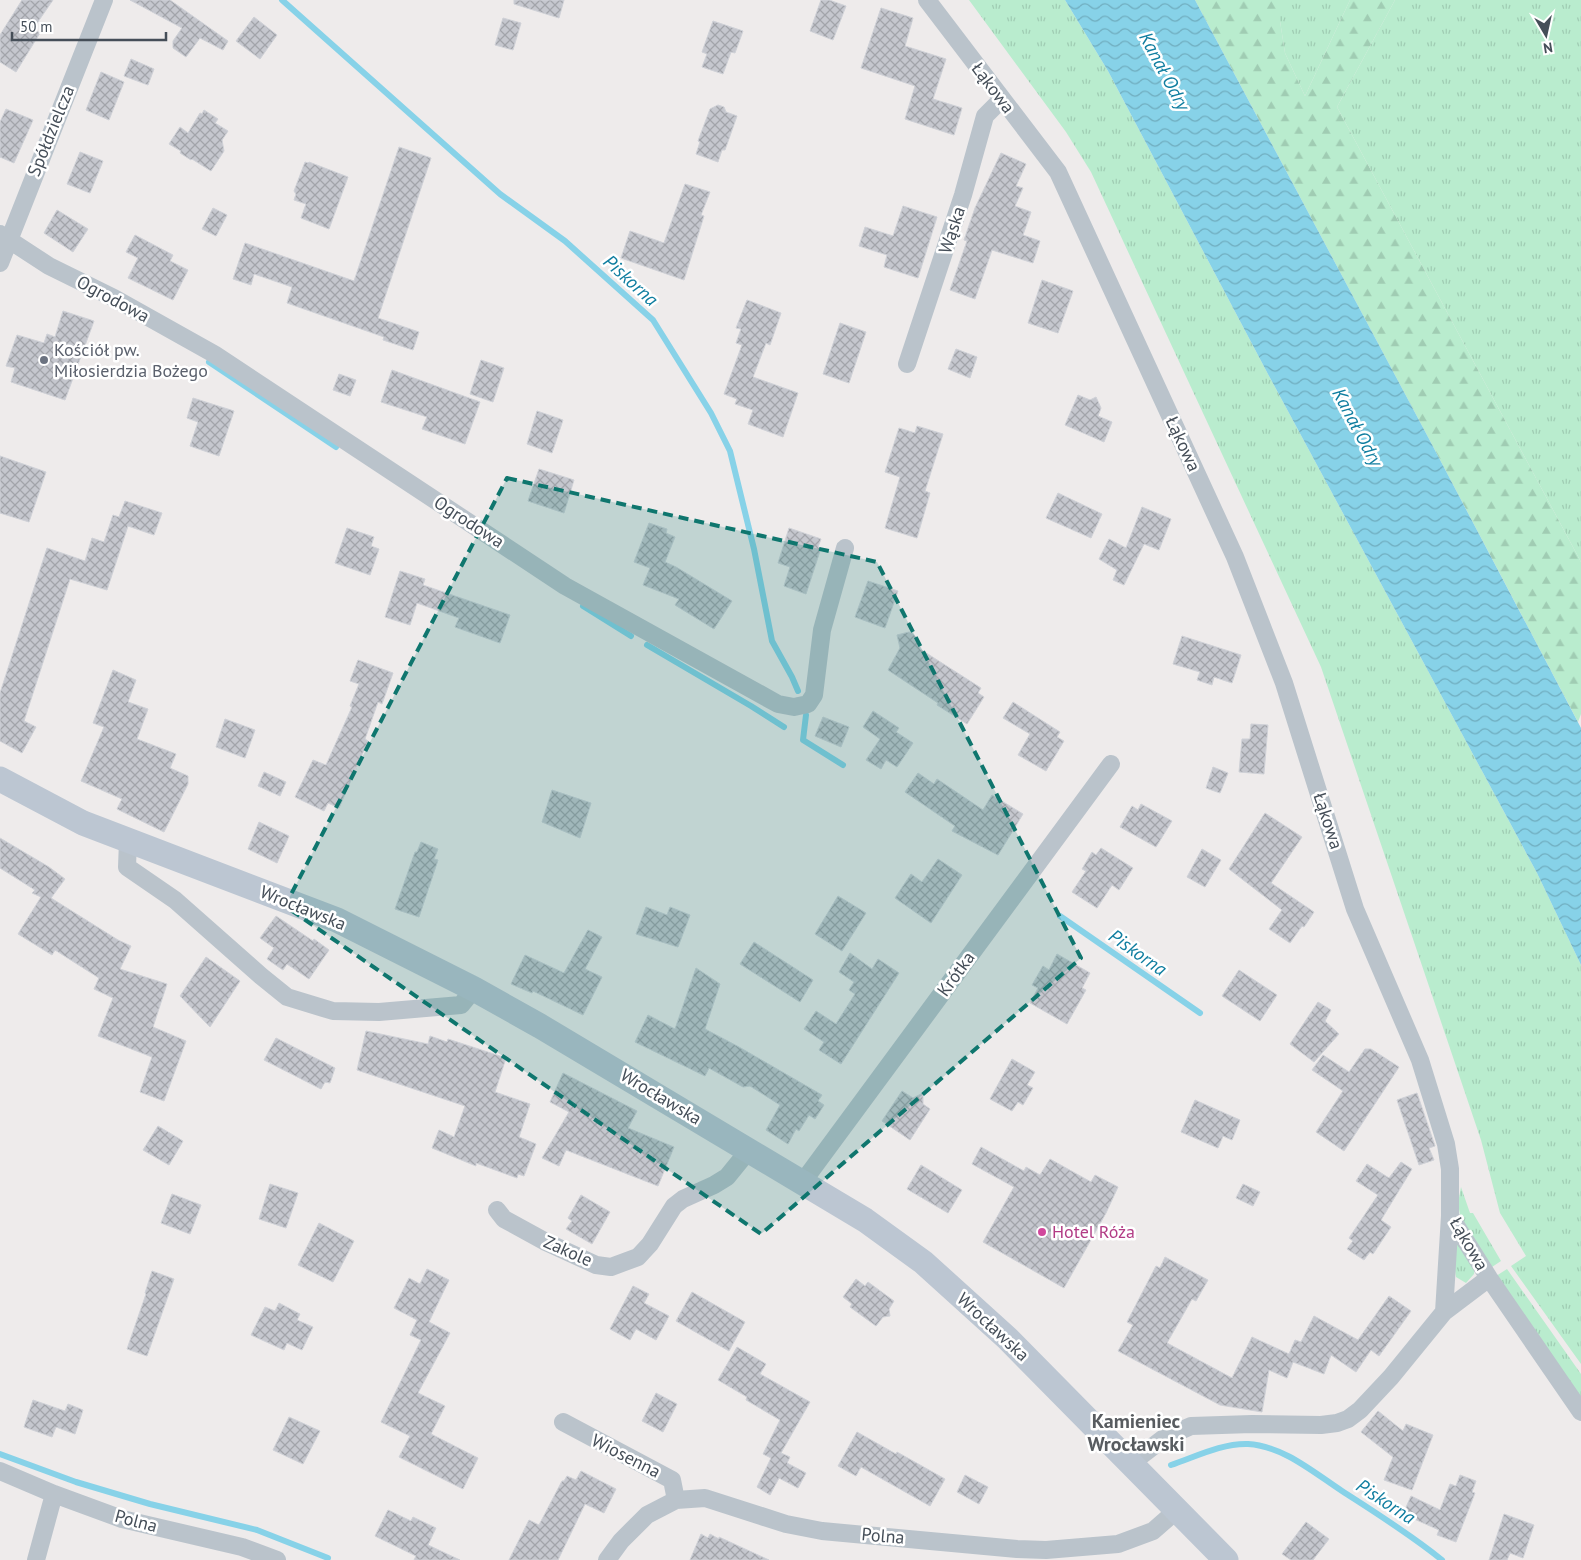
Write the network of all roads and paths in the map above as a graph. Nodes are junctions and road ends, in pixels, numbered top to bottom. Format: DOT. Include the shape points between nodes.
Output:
graph roads {
  1 [pos="104,0"];
  2 [pos="927,0"];
  3 [pos="1002,100"];
  4 [pos="4,237"];
  5 [pos="0,263"];
  6 [pos="907,364"];
  7 [pos="845,548"];
  8 [pos="1111,764"];
  9 [pos="0,779"];
  10 [pos="128,841"];
  11 [pos="474,989"];
  12 [pos="749,1150"];
  13 [pos="802,1183"];
  14 [pos="497,1210"];
  15 [pos="1450,1216"];
  16 [pos="1489,1278"];
  17 [pos="1444,1312"];
  18 [pos="1581,1412"];
  19 [pos="563,1422"];
  20 [pos="1130,1464"];
  21 [pos="0,1471"];
  22 [pos="54,1494"];
  23 [pos="676,1500"];
  24 [pos="1176,1510"];
  25 [pos="36,1560"];
  26 [pos="277,1560"];
  27 [pos="607,1560"];
  28 [pos="1226,1560"];
  1 -- 4 [label="street, Spółdzielcza"];
  2 -- 3 [label="street, Łąkowa"];
  3 -- 6 [label="street, Wąska" via="985,116 964,195"];
  3 -- 15 [label="street, Łąkowa" via="1058,172 1235,557 1284,683 1355,909 1420,1060 1446,1144 1450,1169"];
  4 -- 5 [label="street, Spółdzielcza"];
  4 -- 7 [label="street, Ogrodowa" via="49,266 214,354 565,586 778,704 794,707 808,704 814,695 822,630"];
  8 -- 13 [label="street, Krótka"];
  9 -- 10 [label="main road, Wrocławska" via="83,823"];
  10 -- 11 [label="main road, Wrocławska" via="337,920"];
  10 -- 11 [label="street" via="127,867 175,900 288,997 333,1011 379,1012 462,1004"];
  11 -- 12 [label="main road, Wrocławska"];
  12 -- 13 [label="main road, Wrocławska"];
  12 -- 14 [label="street, Zakole" via="727,1177 674,1206 638,1257 612,1268 596,1265 546,1242 504,1219"];
  13 -- 20 [label="main road, Wrocławska" via="864,1220 923,1262 1007,1338"];
  15 -- 16 [label="street, Łąkowa"];
  15 -- 17 [label="street"];
  16 -- 17 [label="street, Łąkowa"];
  16 -- 18 [label="street"];
  17 -- 20 [label="street, Łąkowa" via="1391,1376 1348,1419 1321,1425 1191,1426 1164,1438"];
  19 -- 23 [label="street, Wiosenna" via="672,1480"];
  20 -- 24 [label="main road, Wrocławska"];
  21 -- 22 [label="street, Polna"];
  22 -- 25 [label="street"];
  22 -- 26 [label="street, Polna" via="122,1519 242,1547"];
  23 -- 24 [label="street, Polna" via="705,1498 786,1524 822,1530 1046,1550 1118,1544 1153,1531"];
  23 -- 27 [label="street, Polna" via="646,1515"];
  24 -- 28 [label="main road, Wrocławska"];
}
